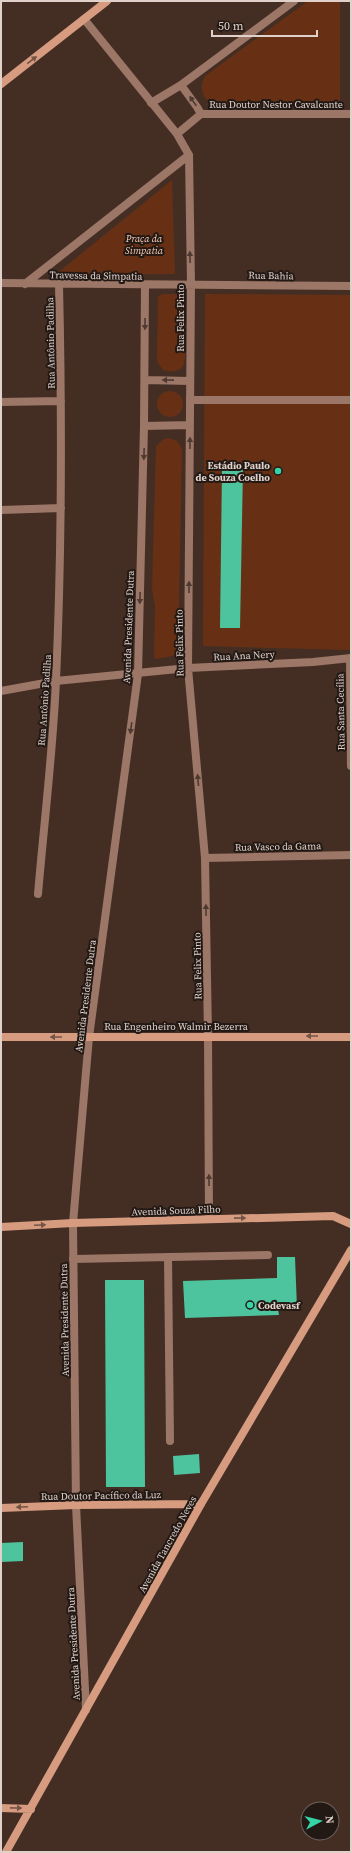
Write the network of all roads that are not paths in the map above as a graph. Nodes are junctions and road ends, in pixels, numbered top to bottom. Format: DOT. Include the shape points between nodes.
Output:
graph roads {
  1 [pos="294,1"];
  2 [pos="105,2"];
  3 [pos="84,19"];
  4 [pos="1,84"];
  5 [pos="181,85"];
  6 [pos="151,103"];
  7 [pos="201,114"];
  8 [pos="351,114"];
  9 [pos="178,134"];
  10 [pos="189,155"];
  11 [pos="1,284"];
  12 [pos="25,284"];
  13 [pos="190,284"];
  14 [pos="59,285"];
  15 [pos="145,285"];
  16 [pos="351,286"];
  17 [pos="145,380"];
  18 [pos="190,381"];
  19 [pos="190,400"];
  20 [pos="351,400"];
  21 [pos="1,402"];
  22 [pos="61,402"];
  23 [pos="190,425"];
  24 [pos="144,426"];
  25 [pos="61,508"];
  26 [pos="1,510"];
  27 [pos="350,658"];
  28 [pos="188,668"];
  29 [pos="138,674"];
  30 [pos="56,681"];
  31 [pos="1,691"];
  32 [pos="351,766"];
  33 [pos="351,855"];
  34 [pos="205,858"];
  35 [pos="38,894"];
  36 [pos="208,1036"];
  37 [pos="1,1037"];
  38 [pos="89,1037"];
  39 [pos="351,1037"];
  40 [pos="208,1219"];
  41 [pos="73,1223"];
  42 [pos="351,1224"];
  43 [pos="1,1227"];
  44 [pos="351,1250"];
  45 [pos="268,1255"];
  46 [pos="168,1257"];
  47 [pos="73,1259"];
  48 [pos="170,1441"];
  49 [pos="201,1504"];
  50 [pos="76,1505"];
  51 [pos="1,1508"];
  52 [pos="86,1710"];
  53 [pos="1,1808"];
  54 [pos="31,1809"];
  55 [pos="6,1852"];
  1 -- 5 [label="street"];
  2 -- 3 [label="main road"];
  4 -- 3 [label="main road, one-way"];
  3 -- 6 [label="street, Rua Felix Pinto"];
  5 -- 6 [label="street"];
  7 -- 5 [label="street, one-way"];
  6 -- 9 [label="street, Rua Felix Pinto"];
  7 -- 8 [label="street, Rua Doutor Nestor Cavalcante"];
  7 -- 9 [label="street"];
  9 -- 10 [label="street, Rua Felix Pinto"];
  10 -- 12 [label="street"];
  13 -- 10 [label="street, Rua Felix Pinto, one-way"];
  11 -- 12 [label="street, Travessa da Simpatia"];
  12 -- 14 [label="street, Travessa da Simpatia"];
  13 -- 15 [label="street, Travessa da Simpatia"];
  13 -- 16 [label="street, Rua Bahia"];
  13 -- 18 [label="street, Rua Felix Pinto"];
  14 -- 15 [label="street, Travessa da Simpatia"];
  14 -- 22 [label="street, Rua Antônio Padilha"];
  15 -- 17 [label="street, Avenida Presidente Dutra, one-way"];
  18 -- 17 [label="street, one-way"];
  17 -- 24 [label="street, Avenida Presidente Dutra"];
  18 -- 19 [label="street, Rua Felix Pinto"];
  19 -- 20 [label="street"];
  19 -- 23 [label="street, Rua Felix Pinto"];
  21 -- 22 [label="street, Rua Antônio Padilha"];
  22 -- 25 [label="street, Rua Antônio Padilha"];
  23 -- 24 [label="street"];
  28 -- 23 [label="street, Rua Felix Pinto, one-way"];
  24 -- 29 [label="street, Avenida Presidente Dutra, one-way"];
  25 -- 26 [label="street"];
  25 -- 30 [label="street, Rua Antônio Padilha"];
  27 -- 28 [label="street, Rua Ana Nery"];
  27 -- 32 [label="street, Rua Santa Cecília"];
  28 -- 29 [label="street, Rua Ana Nery"];
  34 -- 28 [label="street, Rua Felix Pinto, one-way"];
  29 -- 30 [label="street, Rua Ana Nery"];
  29 -- 38 [label="street, Avenida Presidente Dutra, one-way"];
  30 -- 31 [label="street, Rua Ana Nery"];
  30 -- 35 [label="street, Rua Antônio Padilha"];
  33 -- 34 [label="street, Rua Vasco da Gama"];
  36 -- 34 [label="street, Rua Felix Pinto, one-way"];
  36 -- 38 [label="main road, Rua Engenheiro Walmir Bezerra"];
  39 -- 36 [label="main road, Rua Engenheiro Walmir Bezerra, one-way"];
  40 -- 36 [label="street, Rua Felix Pinto, one-way"];
  38 -- 37 [label="main road, Rua Engenheiro Walmir Bezerra, one-way"];
  38 -- 41 [label="street, Avenida Presidente Dutra"];
  40 -- 41 [label="main road, Avenida Souza Filho"];
  40 -- 42 [label="main road, Avenida Souza Filho, one-way" via="333,1216"];
  43 -- 41 [label="main road, Avenida Souza Filho, one-way"];
  41 -- 47 [label="street, Avenida Presidente Dutra"];
  44 -- 49 [label="main road, Avenida Tancredo Neves"];
  45 -- 46 [label="street"];
  46 -- 47 [label="street"];
  46 -- 48 [label="street"];
  47 -- 50 [label="street, Avenida Presidente Dutra"];
  49 -- 50 [label="main road, Rua Doutor Pacífico da Luz"];
  49 -- 52 [label="main road, Avenida Tancredo Neves"];
  50 -- 51 [label="main road, Rua Doutor Pacífico da Luz, one-way"];
  50 -- 52 [label="street, Avenida Presidente Dutra"];
  52 -- 54 [label="main road, Avenida Tancredo Neves"];
  53 -- 54 [label="main road, one-way"];
  54 -- 55 [label="main road, Avenida Tancredo Neves"];
}
